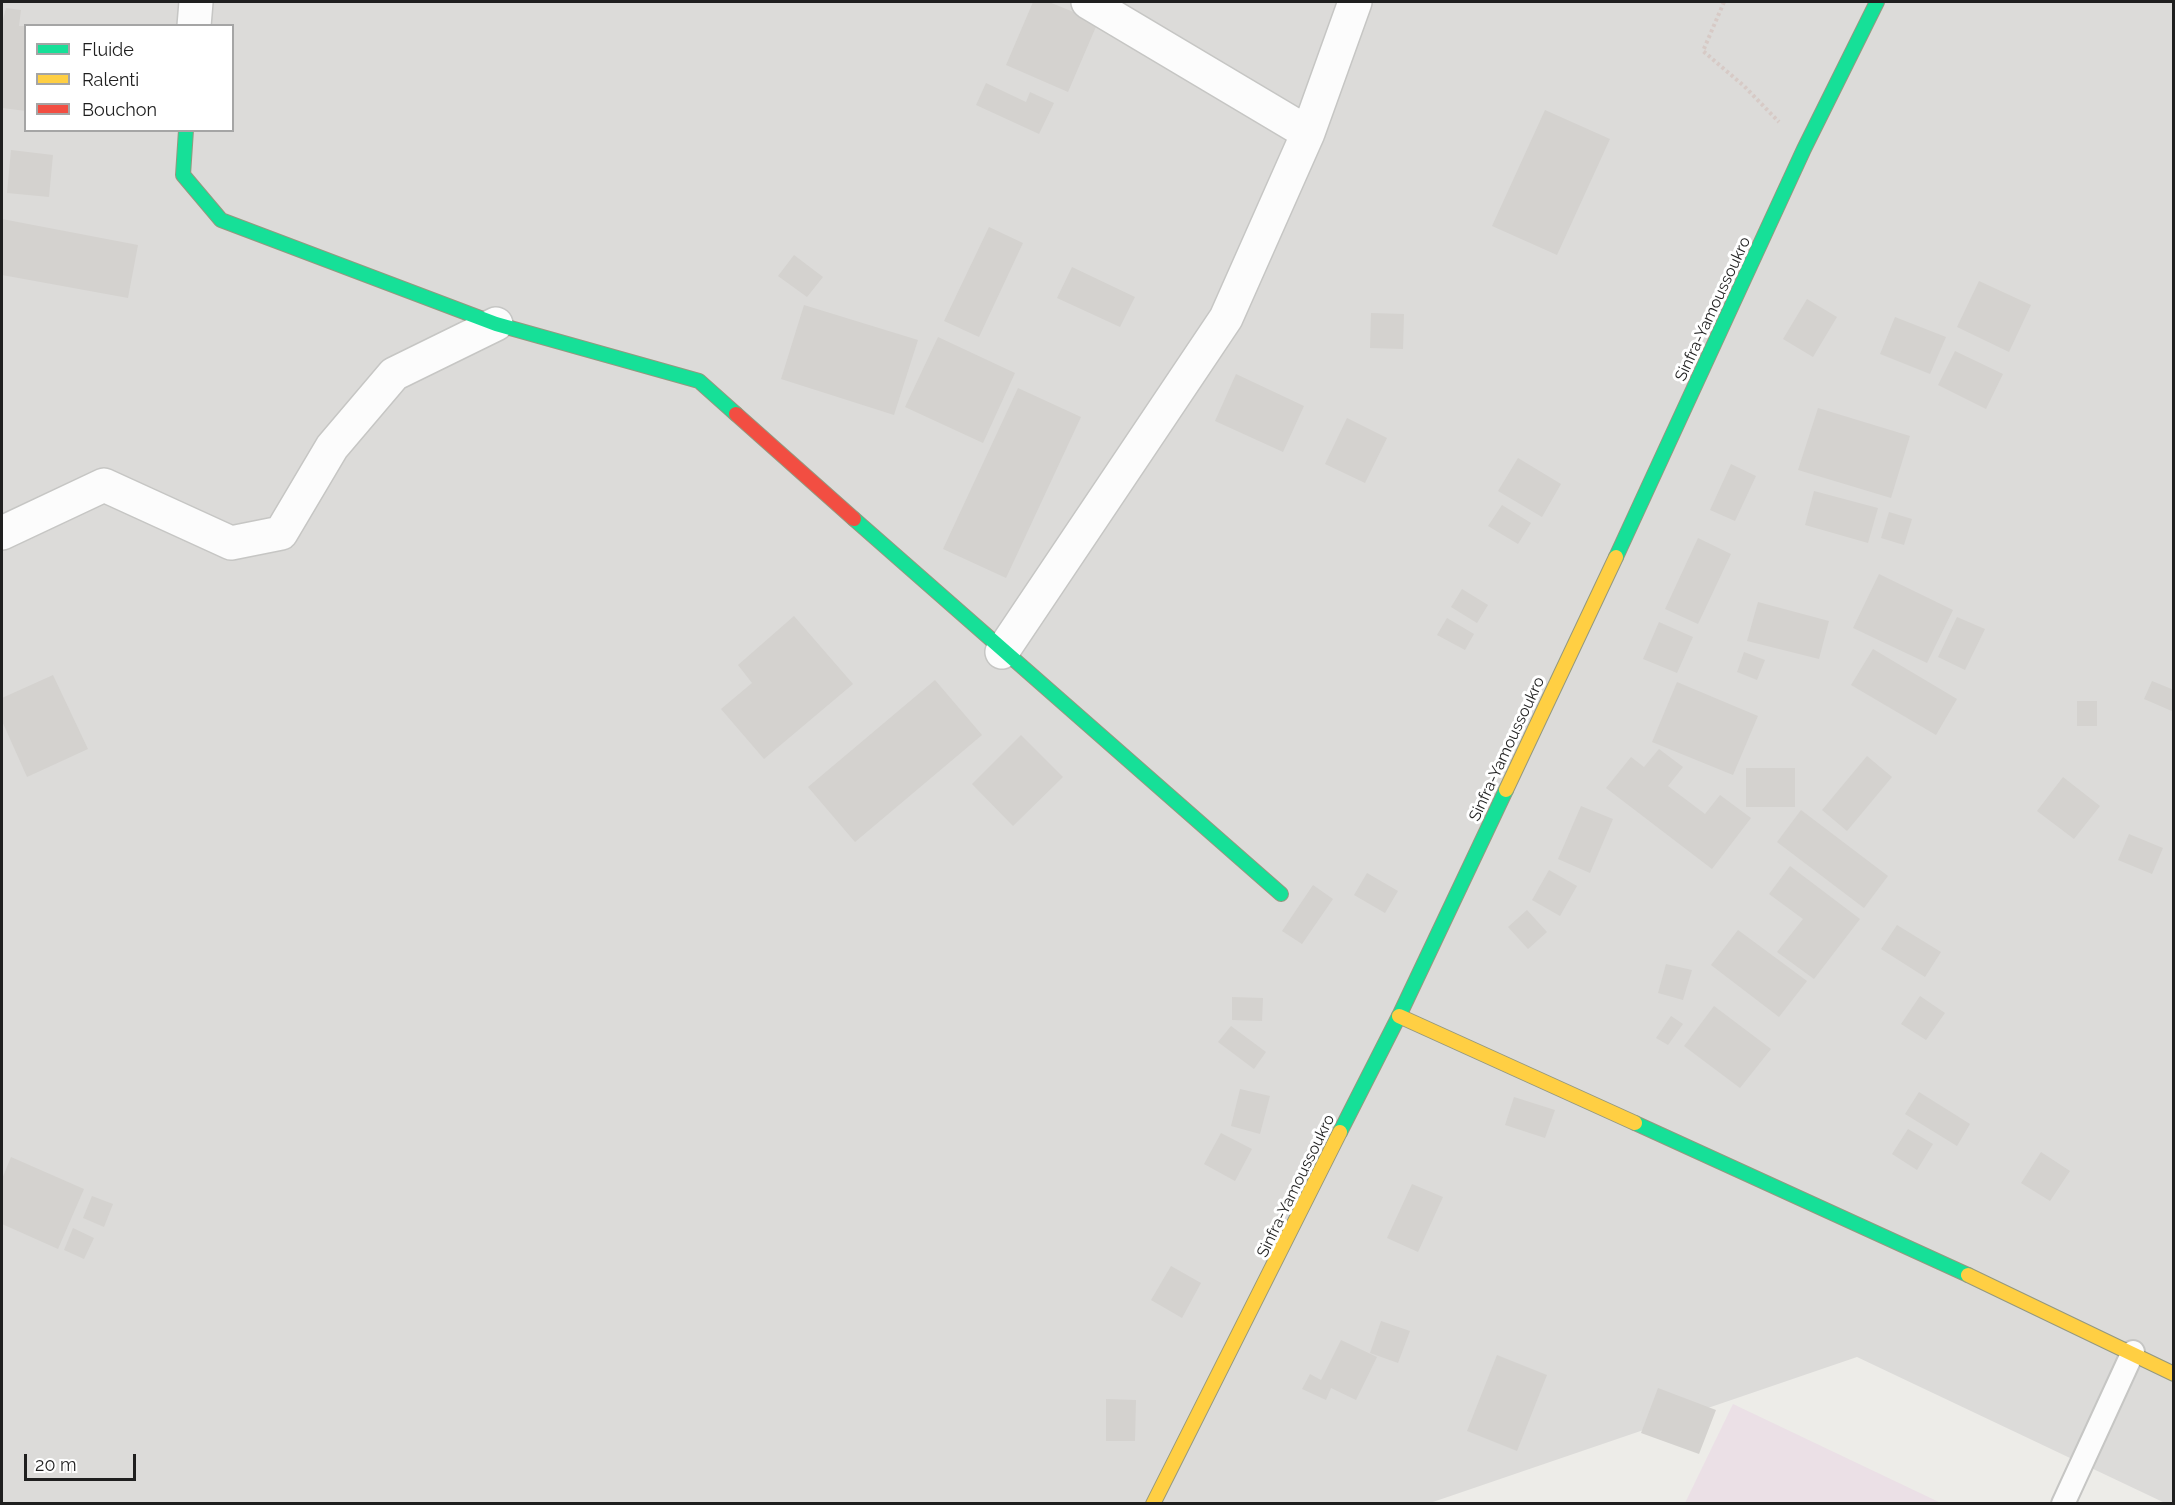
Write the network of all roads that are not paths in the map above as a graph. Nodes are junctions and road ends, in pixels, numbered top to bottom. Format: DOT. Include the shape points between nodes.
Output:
graph roads {
  1 [pos="196,2"];
  2 [pos="1088,2"];
  3 [pos="1355,2"];
  4 [pos="1877,2"];
  5 [pos="194,24"];
  6 [pos="186,132"];
  7 [pos="1308,133"];
  8 [pos="496,324"];
  9 [pos="2,533"];
  10 [pos="1002,652"];
  11 [pos="1281,894"];
  12 [pos="1399,1016"];
  13 [pos="2133,1352"];
  14 [pos="2174,1374"];
  15 [pos="1153,1503"];
  16 [pos="2063,1503"];
  1 -- 5 [label="street"];
  2 -- 7 [label="street"];
  3 -- 7 [label="street"];
  4 -- 12 [label="street, Sinfra-Yamoussoukro" via="1804,149"];
  6 -- 8 [label="street" via="183,175 221,220"];
  7 -- 10 [label="street" via="1226,318"];
  8 -- 9 [label="street" via="394,375 332,447 281,533 231,543 104,485"];
  8 -- 10 [label="street" via="699,381"];
  10 -- 11 [label="street"];
  12 -- 13 [label="street"];
  12 -- 15 [label="street, Sinfra-Yamoussoukro"];
  13 -- 14 [label="street"];
  13 -- 16 [label="lane"];
}
